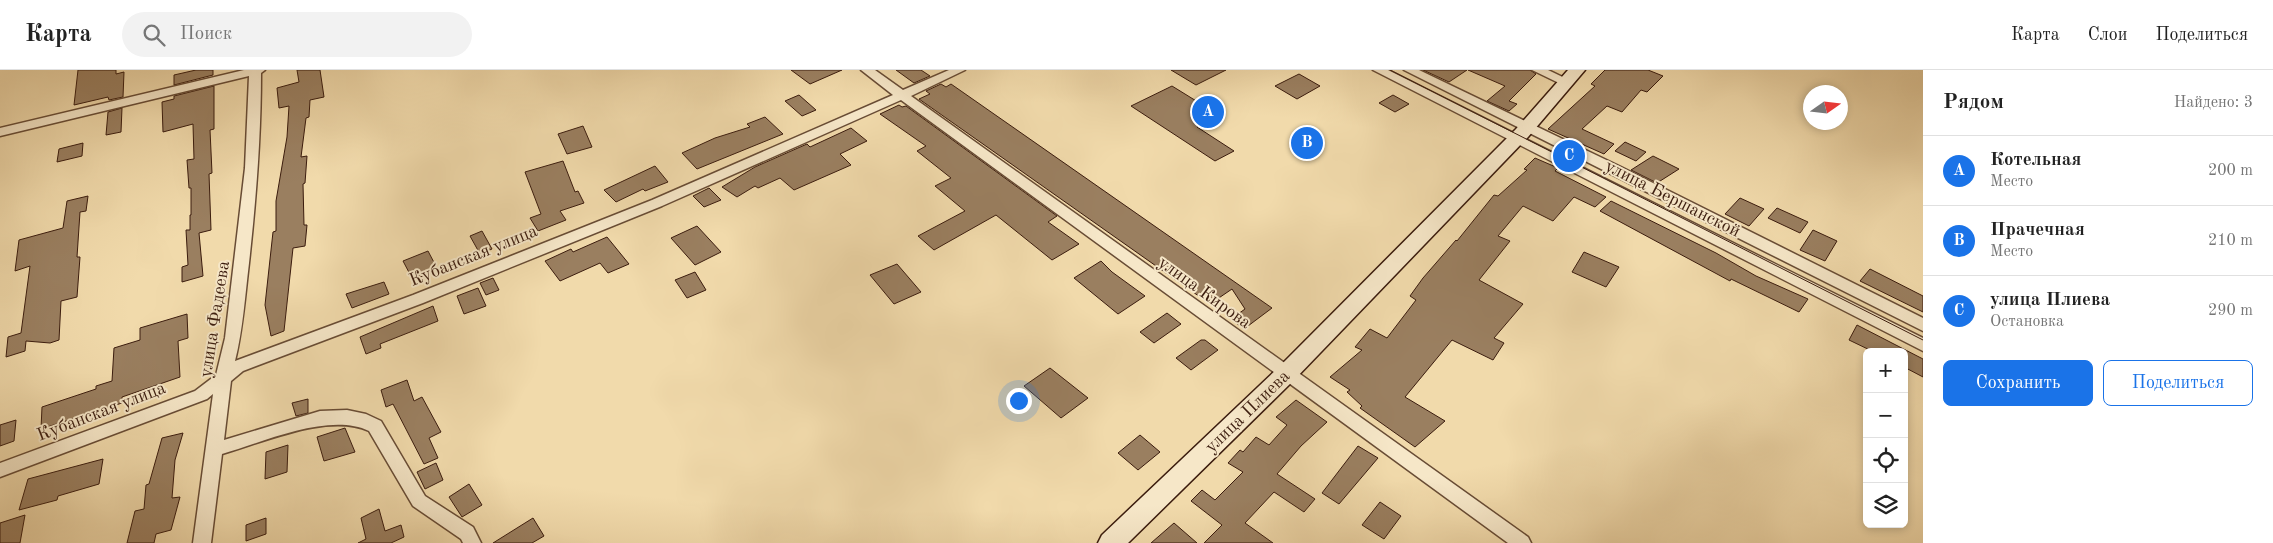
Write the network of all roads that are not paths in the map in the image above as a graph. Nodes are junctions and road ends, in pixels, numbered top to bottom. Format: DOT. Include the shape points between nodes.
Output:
graph roads {
  1 [pos="256,70"];
  2 [pos="867,70"];
  3 [pos="959,70"];
  4 [pos="1379,70"];
  5 [pos="1410,70"];
  6 [pos="1538,70"];
  7 [pos="1571,76"];
  8 [pos="902,95"];
  9 [pos="0,132"];
  10 [pos="1520,133"];
  11 [pos="1923,325"];
  12 [pos="1923,345"];
  13 [pos="1286,374"];
  14 [pos="221,380"];
  15 [pos="214,450"];
  16 [pos="0,470"];
  17 [pos="202,543"];
  18 [pos="472,543"];
  19 [pos="1111,543"];
  20 [pos="1522,543"];
  1 -- 9 [label="street"];
  1 -- 14 [label="street, улица Фадеева" via="251,188 232,348"];
  2 -- 8 [label="street, улица Кирова"];
  3 -- 8 [label="street, Кубанская улица"];
  4 -- 10 [label="street, улица Бершанской"];
  5 -- 10 [label="street, улица Бершанской"];
  6 -- 7 [label="street, улица Плиева"];
  7 -- 10 [label="street, улица Плиева"];
  8 -- 13 [label="street, улица Кирова"];
  8 -- 14 [label="street, Кубанская улица" via="638,210 418,299 245,363"];
  10 -- 11 [label="street, улица Бершанской" via="1616,170"];
  10 -- 12 [label="street, улица Бершанской"];
  10 -- 13 [label="street, улица Плиева"];
  13 -- 19 [label="street, улица Плиева"];
  13 -- 20 [label="street, улица Кирова"];
  14 -- 15 [label="street, улица Фадеева"];
  14 -- 16 [label="street, Кубанская улица" via="201,395"];
  15 -- 17 [label="street, улица Фадеева"];
  15 -- 18 [label="street" via="320,418 360,419 376,426 419,500 467,533"];
}
